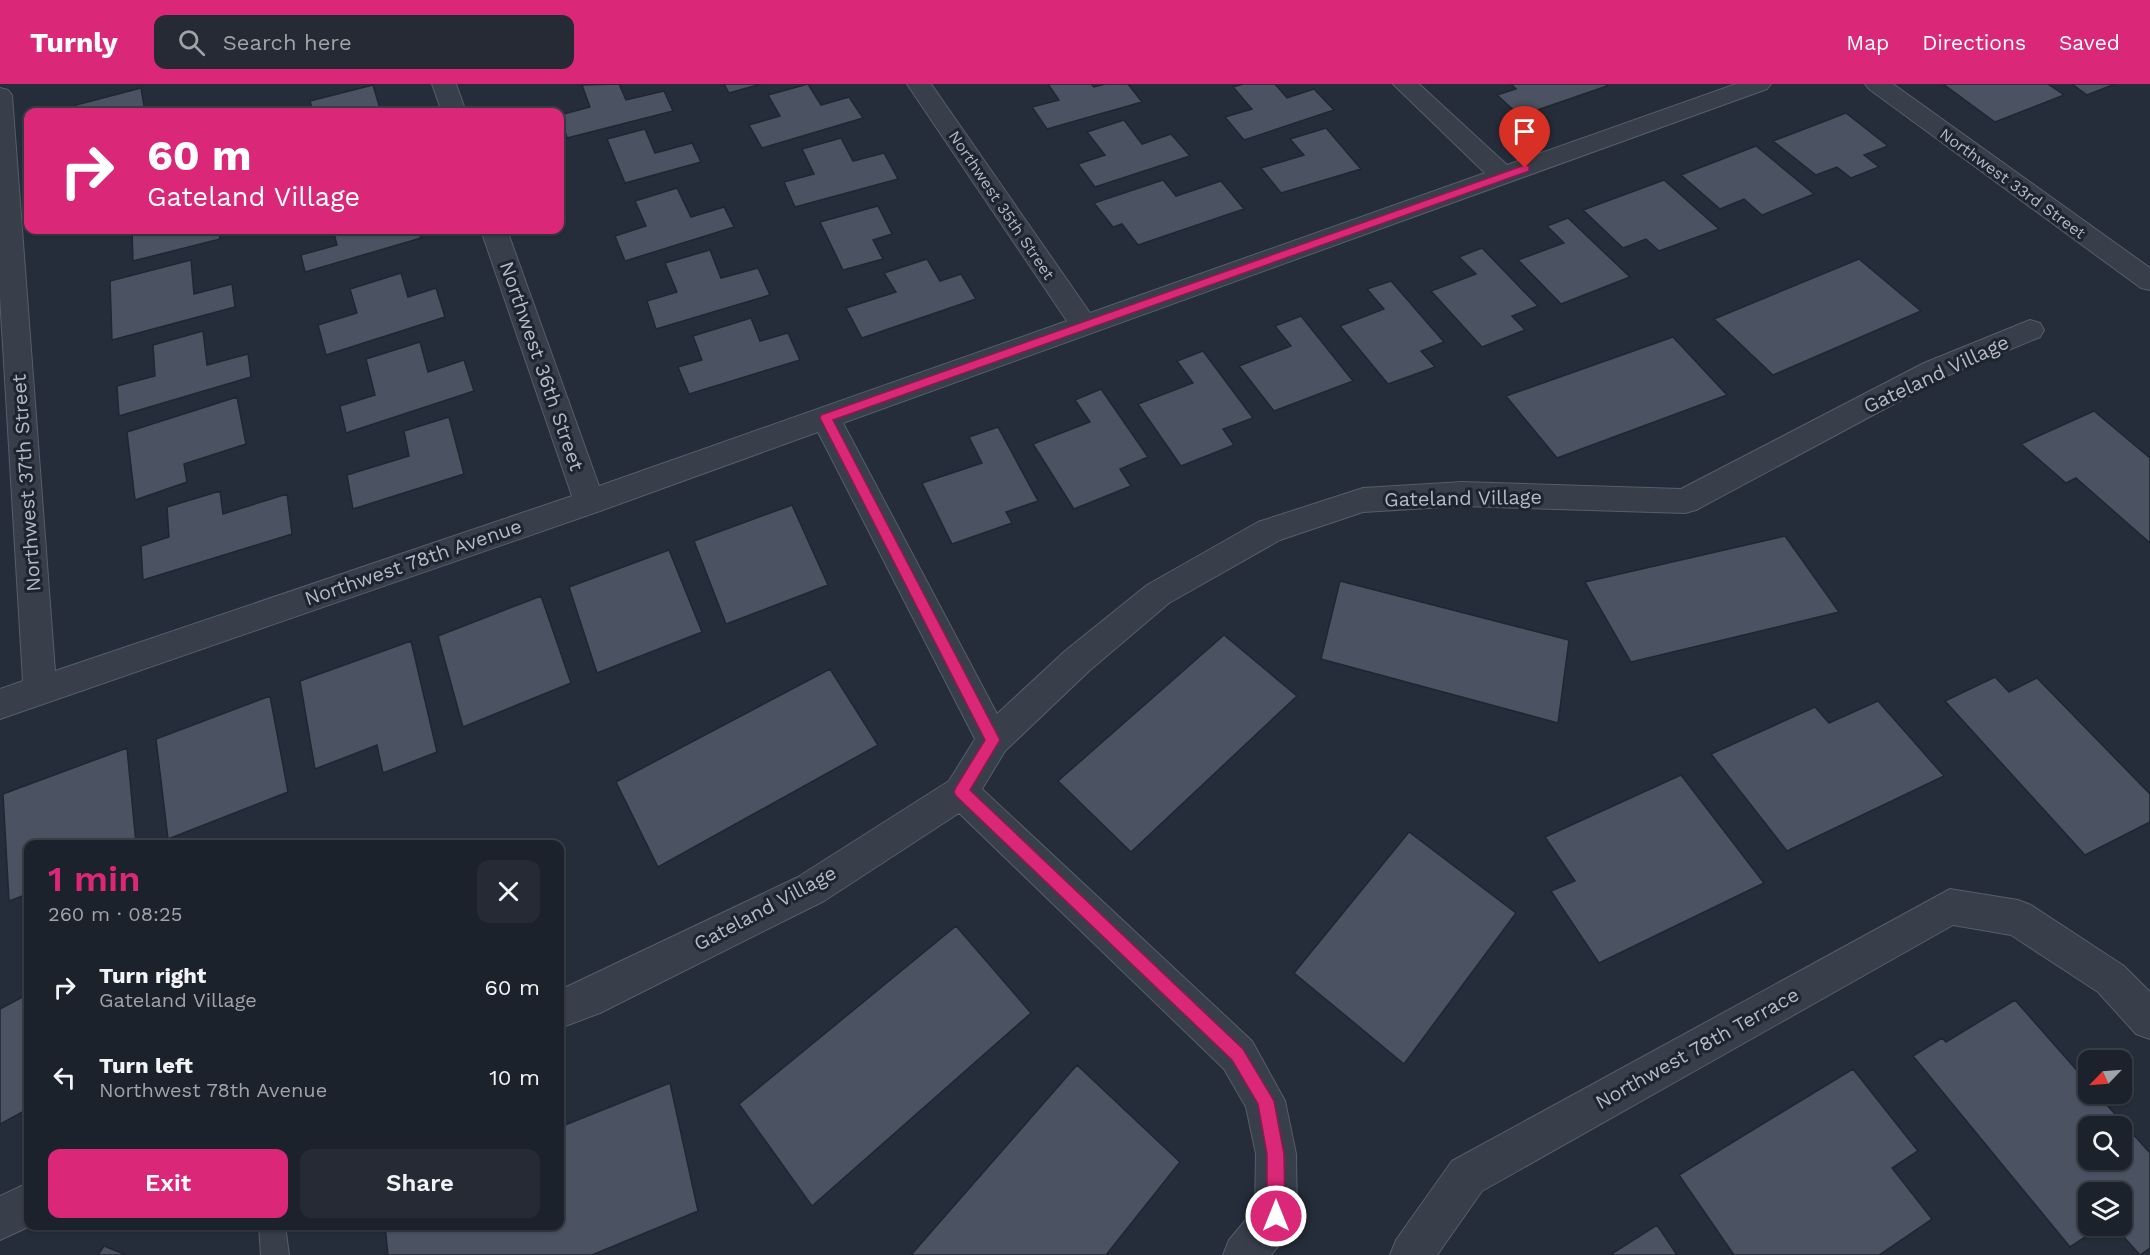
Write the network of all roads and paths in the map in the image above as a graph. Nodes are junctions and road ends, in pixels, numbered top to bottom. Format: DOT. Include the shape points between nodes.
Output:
graph roads {
  1 [pos="444,84"];
  2 [pos="919,84"];
  3 [pos="1405,84"];
  4 [pos="1760,84"];
  5 [pos="1877,84"];
  6 [pos="0,95"];
  7 [pos="453,108"];
  8 [pos="1504,176"];
  9 [pos="495,234"];
  10 [pos="2150,281"];
  11 [pos="1084,325"];
  12 [pos="2030,330"];
  13 [pos="826,418"];
  14 [pos="589,502"];
  15 [pos="40,690"];
  16 [pos="0,704"];
  17 [pos="993,740"];
  18 [pos="961,792"];
  19 [pos="564,1007"];
  20 [pos="2150,1020"];
  21 [pos="24,1206"];
  22 [pos="0,1219"];
  23 [pos="272,1230"];
  24 [pos="275,1255"];
  25 [pos="1244,1255"];
  26 [pos="1411,1255"];
  1 -- 7 [label="street"];
  2 -- 11 [label="street, Northwest 35th Street"];
  3 -- 8 [label="street"];
  4 -- 8 [label="street, Northwest 78th Avenue"];
  5 -- 10 [label="street, Northwest 33rd Street"];
  6 -- 15 [label="street, Northwest 37th Street"];
  8 -- 11 [label="street, Northwest 78th Avenue"];
  9 -- 14 [label="street, Northwest 36th Street"];
  11 -- 13 [label="street, Northwest 78th Avenue"];
  12 -- 17 [label="street, Gateland Village" via="1934,370 1685,501 1462,494 1363,500 1269,531 1158,594 1077,661"];
  13 -- 14 [label="street, Northwest 78th Avenue"];
  13 -- 17 [label="street"];
  14 -- 15 [label="street, Northwest 78th Avenue"];
  15 -- 16 [label="street, Northwest 78th Avenue"];
  17 -- 18 [label="street, Gateland Village"];
  18 -- 19 [label="street, Gateland Village" via="811,888"];
  18 -- 25 [label="street" via="1238,1054 1265,1101 1276,1154 1276,1216"];
  20 -- 26 [label="street, Northwest 78th Terrace" via="2111,979 2018,918 1950,907 1467,1176"];
  21 -- 22 [label="street"];
  23 -- 24 [label="lane"];
}
